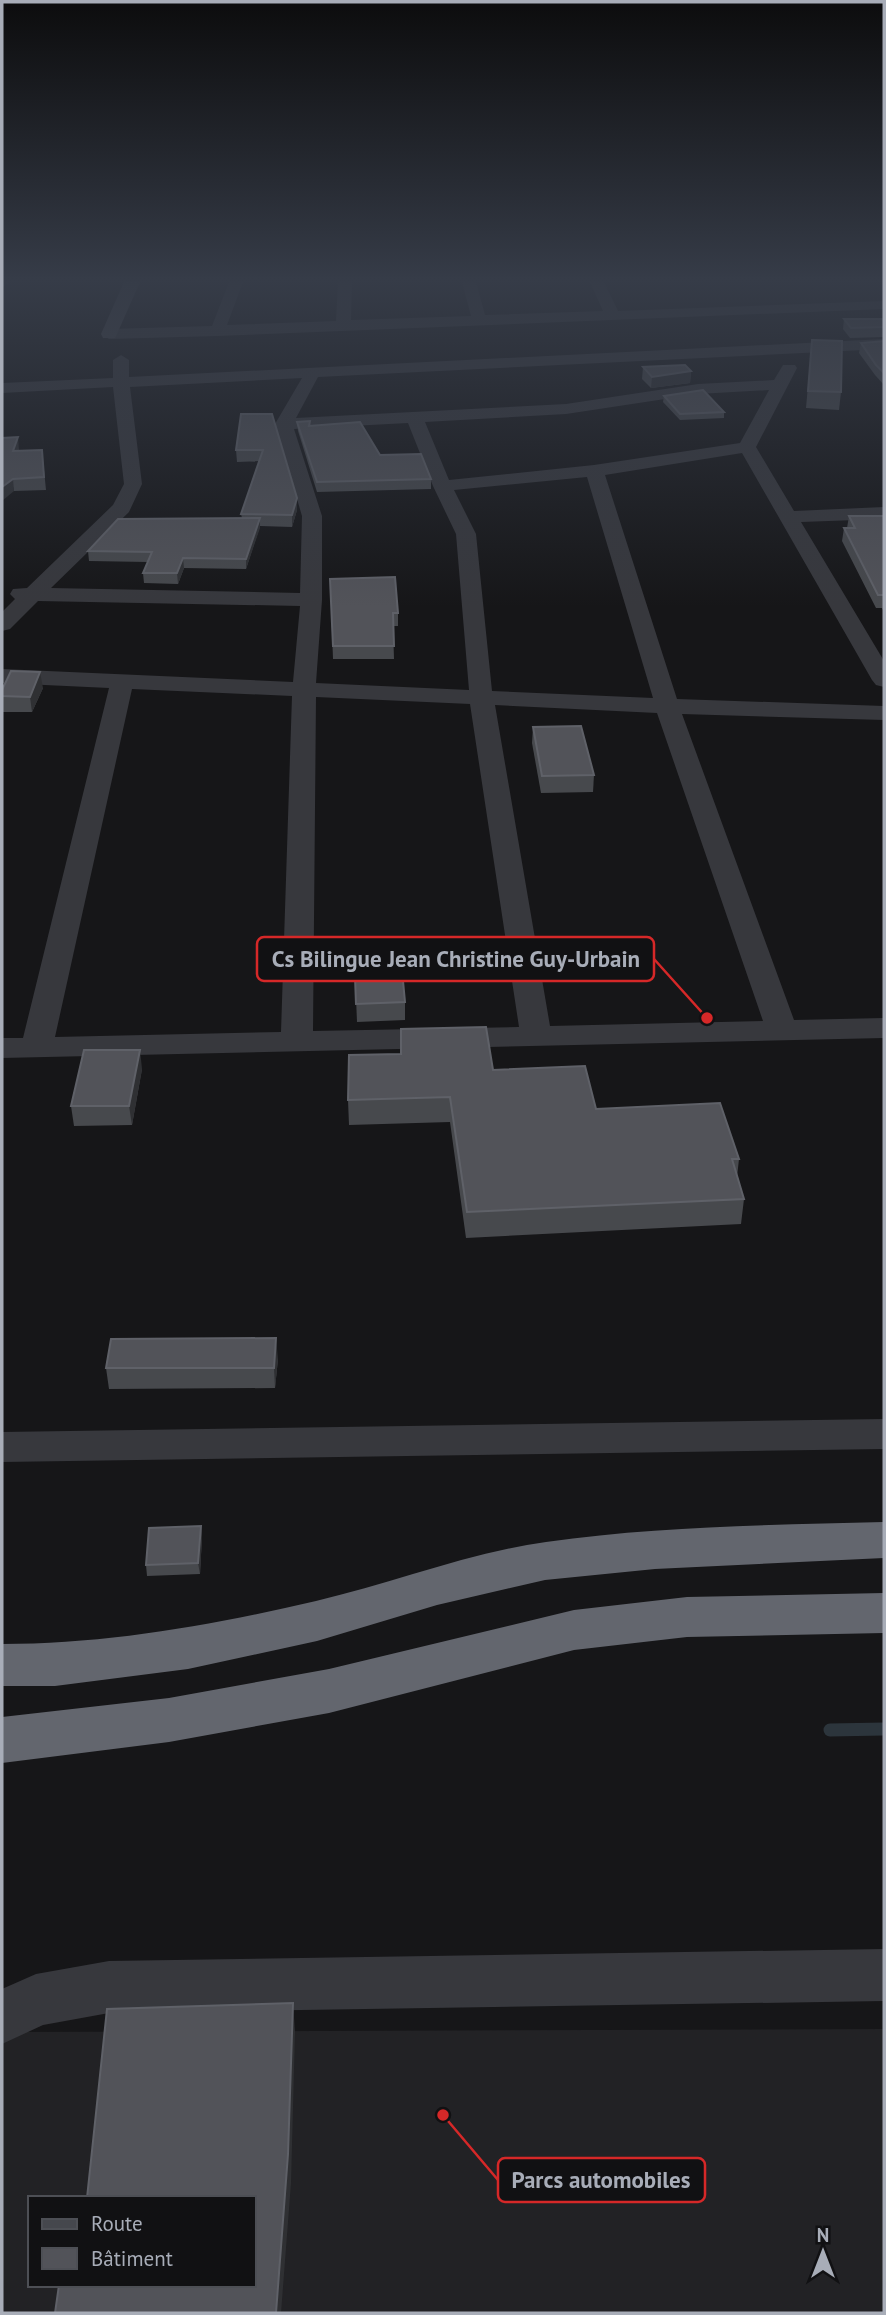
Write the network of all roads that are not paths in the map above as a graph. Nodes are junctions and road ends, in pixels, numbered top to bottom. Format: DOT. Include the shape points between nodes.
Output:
graph roads {
  1 [pos="122,390"];
  2 [pos="303,390"];
  3 [pos="691,390"];
  4 [pos="776,390"];
  5 [pos="414,416"];
  6 [pos="284,424"];
  7 [pos="747,447"];
  8 [pos="594,471"];
  9 [pos="442,486"];
  10 [pos="884,513"];
  11 [pos="787,517"];
  12 [pos="2,594"];
  13 [pos="34,594"];
  14 [pos="311,600"];
  15 [pos="2,624"];
  16 [pos="2,676"];
  17 [pos="884,680"];
  18 [pos="122,682"];
  19 [pos="304,689"];
  20 [pos="481,696"];
  21 [pos="667,706"];
  22 [pos="884,713"];
  23 [pos="884,1028"];
  24 [pos="782,1030"];
  25 [pos="536,1035"];
  26 [pos="297,1041"];
  27 [pos="37,1047"];
  28 [pos="2,1048"];
  29 [pos="884,1434"];
  30 [pos="2,1447"];
  31 [pos="884,1540"];
  32 [pos="884,1613"];
  33 [pos="2,1665"];
  34 [pos="2,1741"];
  35 [pos="884,1975"];
  36 [pos="2,2017"];
  1 -- 13 [label="street" via="131,493 122,508"];
  2 -- 6 [label="street"];
  3 -- 5 [label="street" via="566,409"];
  4 -- 7 [label="street"];
  5 -- 6 [label="street"];
  5 -- 9 [label="street"];
  6 -- 14 [label="street" via="312,516"];
  7 -- 8 [label="street"];
  7 -- 11 [label="street"];
  8 -- 9 [label="street"];
  8 -- 21 [label="street"];
  9 -- 20 [label="street" via="466,534"];
  10 -- 11 [label="street"];
  11 -- 17 [label="street"];
  12 -- 13 [label="street"];
  13 -- 14 [label="street"];
  13 -- 15 [label="street"];
  14 -- 19 [label="street"];
  16 -- 18 [label="street"];
  18 -- 19 [label="street"];
  18 -- 27 [label="street"];
  19 -- 20 [label="street"];
  19 -- 26 [label="street"];
  20 -- 21 [label="street"];
  20 -- 25 [label="street"];
  21 -- 22 [label="street"];
  21 -- 24 [label="street"];
  23 -- 24 [label="street"];
  24 -- 25 [label="street"];
  25 -- 26 [label="street"];
  26 -- 27 [label="street"];
  27 -- 28 [label="street"];
  29 -- 30 [label="street"];
  31 -- 33 [label="highway" via="655,1550 545,1561 317,1621 188,1648 55,1665"];
  32 -- 34 [label="highway" via="687,1617 574,1630 329,1691 169,1720"];
  35 -- 36 [label="street" via="110,1987 36,2000"];
}
